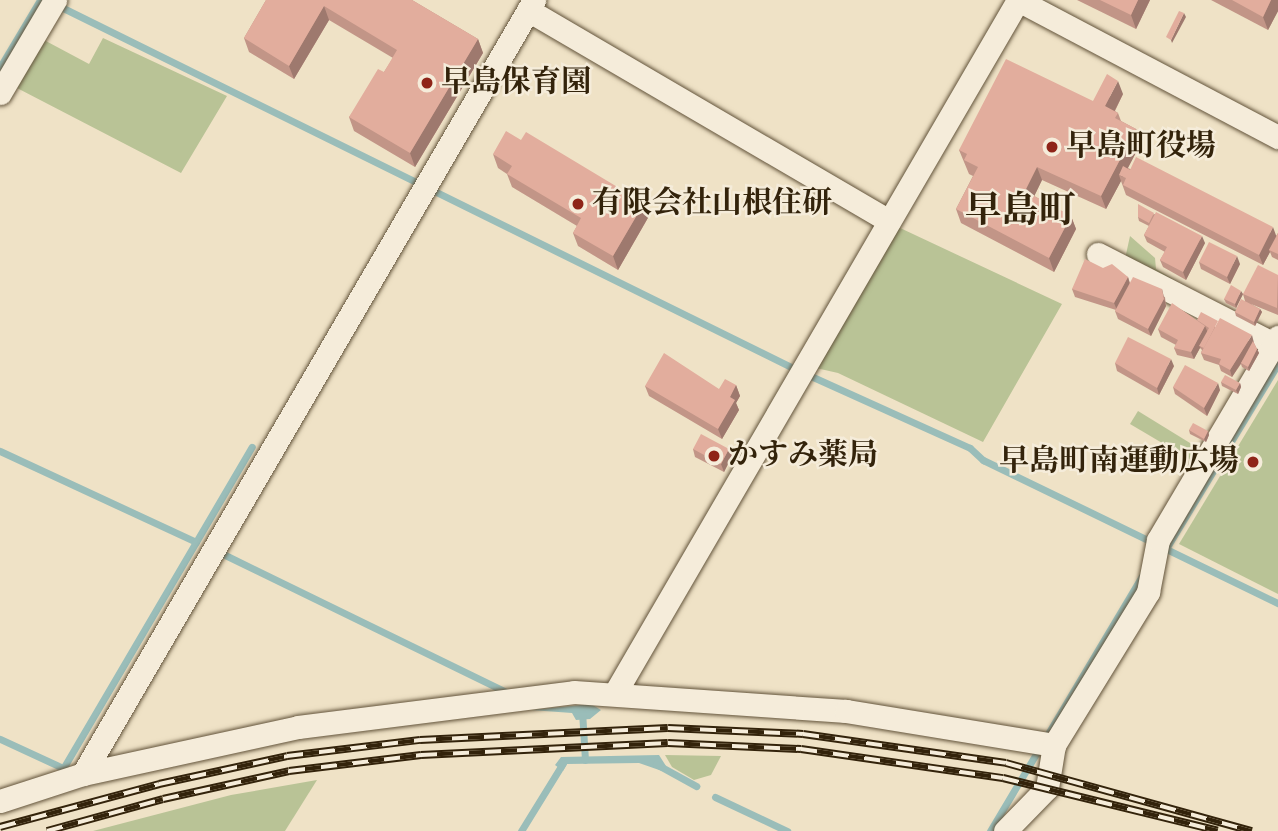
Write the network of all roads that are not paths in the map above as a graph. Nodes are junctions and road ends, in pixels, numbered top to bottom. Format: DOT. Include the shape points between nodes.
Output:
graph roads {
  1 [pos="1018,0"];
  2 [pos="52,5"];
  3 [pos="531,5"];
  4 [pos="0,93"];
  5 [pos="1278,137"];
  6 [pos="889,221"];
  7 [pos="1098,254"];
  8 [pos="1276,341"];
  9 [pos="607,692"];
  10 [pos="1044,742"];
  11 [pos="83,774"];
  12 [pos="0,801"];
  13 [pos="1005,831"];
  1 -- 5 [label="street"];
  1 -- 6 [label="street"];
  2 -- 4 [label="street"];
  3 -- 6 [label="street"];
  3 -- 11 [label="street" via="263,470 218,535"];
  6 -- 9 [label="street" via="803,372"];
  7 -- 8 [label="street"];
  8 -- 10 [label="street" via="1155,556 1148,593"];
  9 -- 10 [label="street" via="846,711"];
  9 -- 11 [label="street" via="533,695 298,727"];
  10 -- 13 [label="street" via="1047,788"];
  11 -- 12 [label="street"];
}
